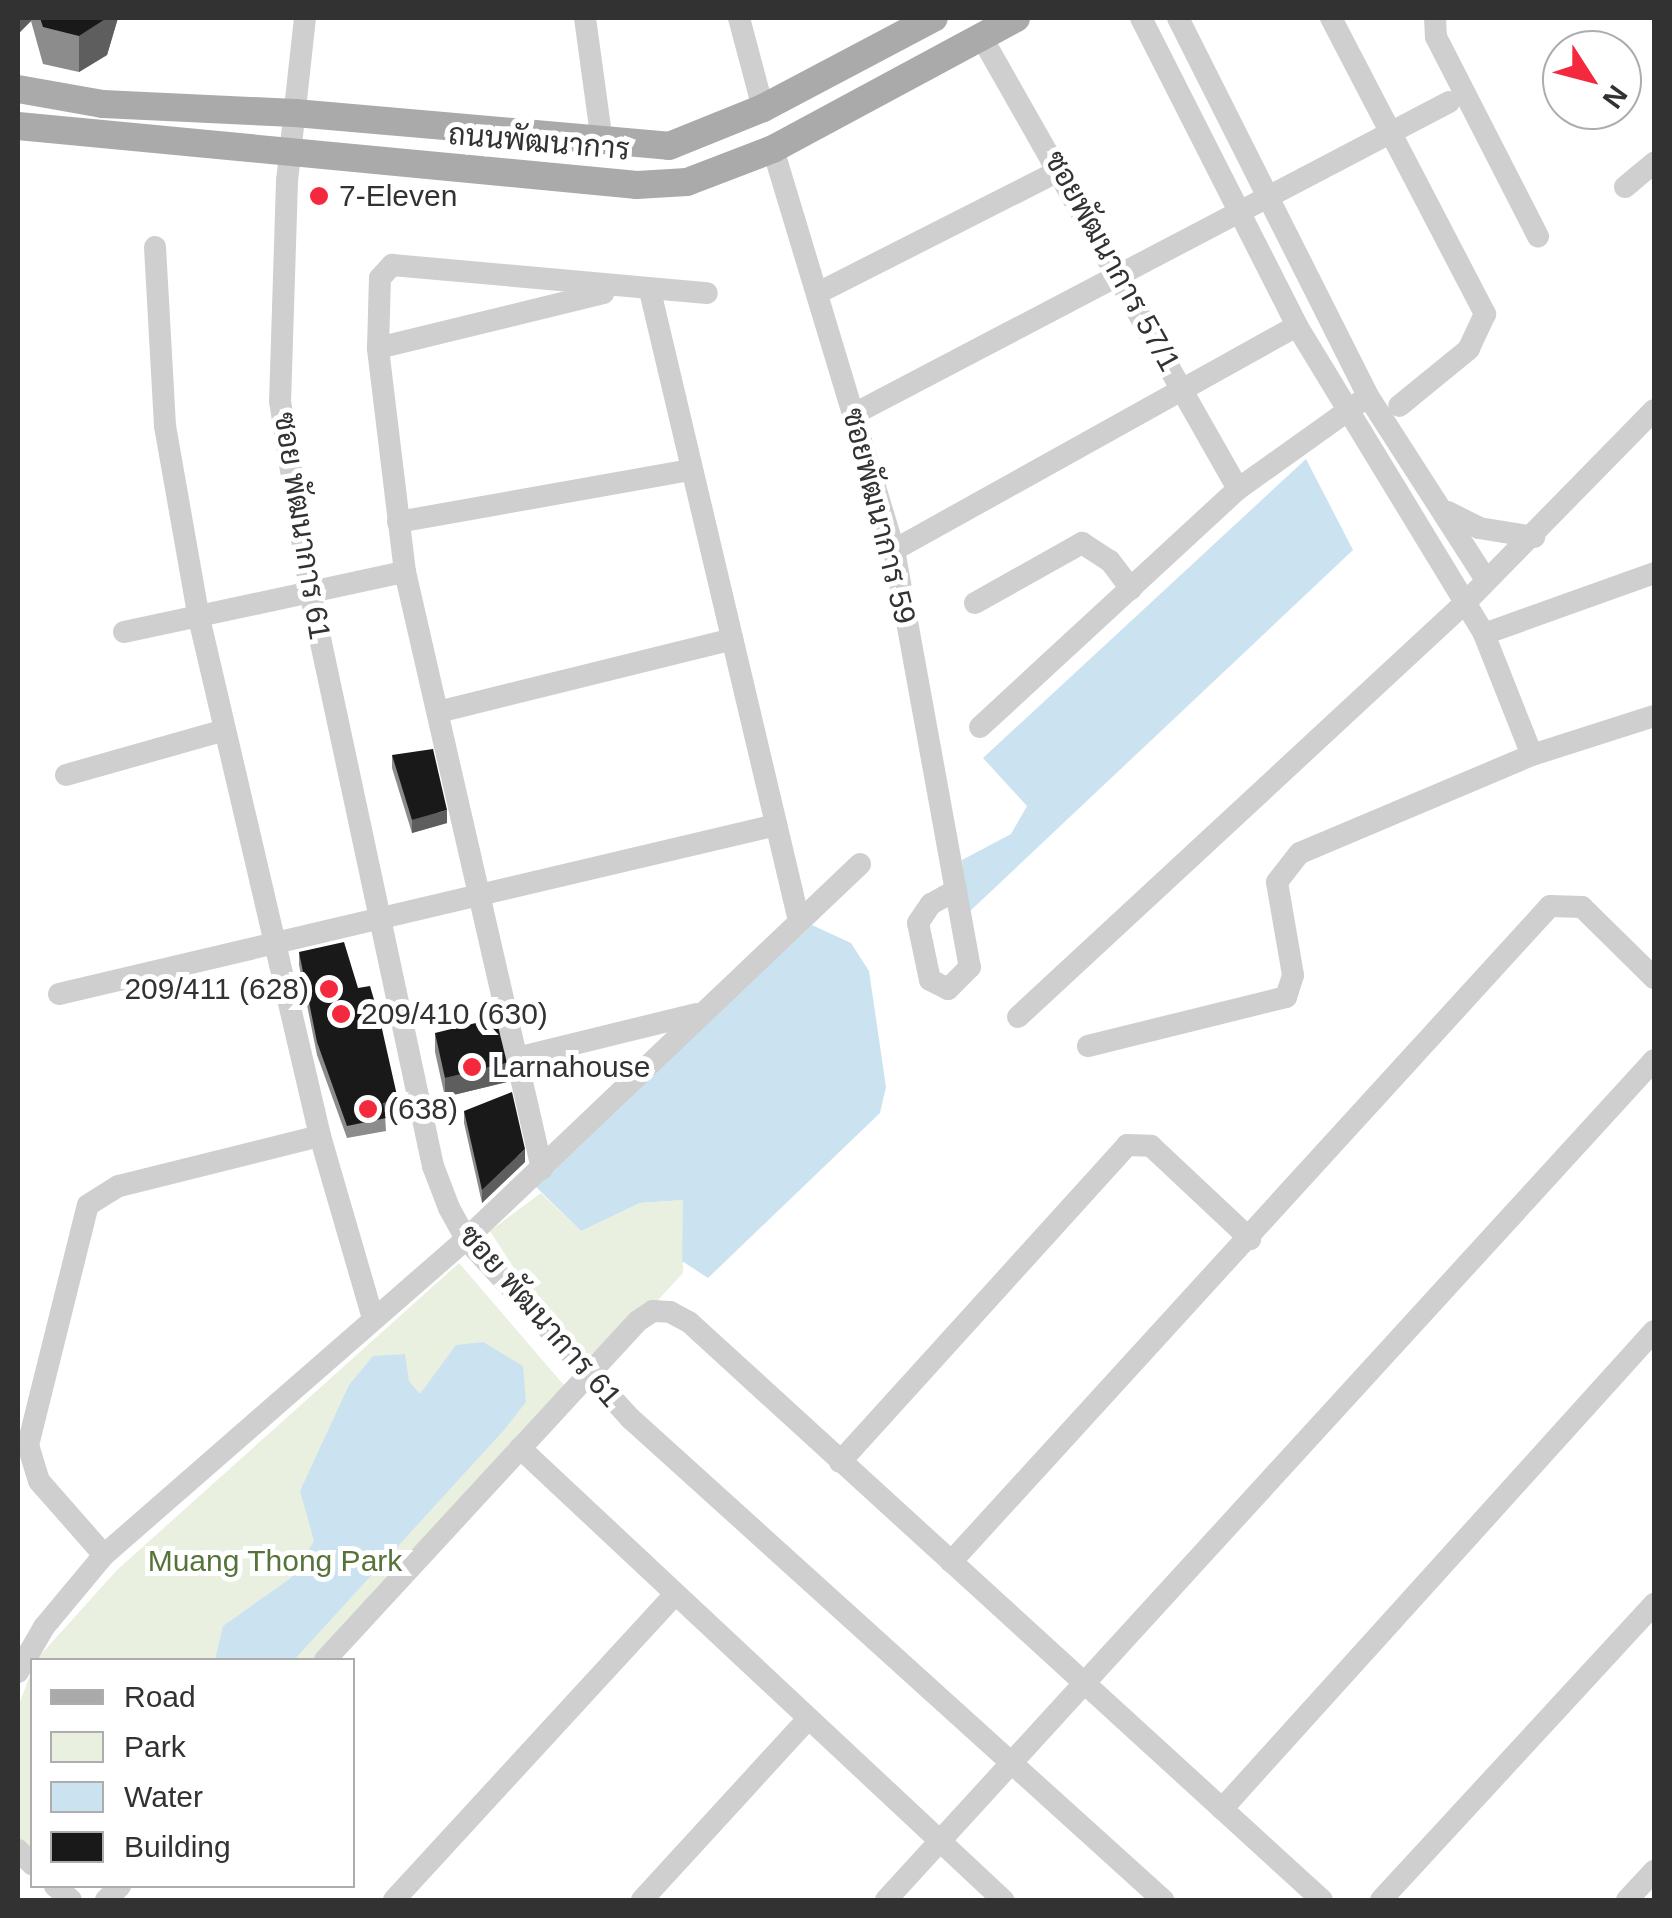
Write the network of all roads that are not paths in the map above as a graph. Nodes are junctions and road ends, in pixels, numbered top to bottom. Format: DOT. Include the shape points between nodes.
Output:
graph roads {
  1 [pos="305,18"];
  2 [pos="585,18"];
  3 [pos="739,18"];
  4 [pos="934,18"];
  5 [pos="1016,18"];
  6 [pos="1142,18"];
  7 [pos="1178,18"];
  8 [pos="1330,18"];
  9 [pos="1435,18"];
  10 [pos="981,36"];
  11 [pos="18,89"];
  12 [pos="1449,102"];
  13 [pos="763,108"];
  14 [pos="295,113"];
  15 [pos="18,126"];
  16 [pos="1389,131"];
  17 [pos="602,142"];
  18 [pos="773,148"];
  19 [pos="290,152"];
  20 [pos="1654,163"];
  21 [pos="1062,169"];
  22 [pos="1626,186"];
  23 [pos="1269,197"];
  24 [pos="1236,213"];
  25 [pos="1538,236"];
  26 [pos="156,246"];
  27 [pos="1121,276"];
  28 [pos="619,290"];
  29 [pos="650,292"];
  30 [pos="707,293"];
  31 [pos="818,293"];
  32 [pos="1297,326"];
  33 [pos="378,348"];
  34 [pos="1184,389"];
  35 [pos="1359,403"];
  36 [pos="1400,406"];
  37 [pos="1654,410"];
  38 [pos="854,414"];
  39 [pos="691,470"];
  40 [pos="1238,488"];
  41 [pos="1444,510"];
  42 [pos="398,522"];
  43 [pos="1534,537"];
  44 [pos="894,550"];
  45 [pos="405,572"];
  46 [pos="1654,573"];
  47 [pos="1486,580"];
  48 [pos="1131,589"];
  49 [pos="310,596"];
  50 [pos="1467,601"];
  51 [pos="976,603"];
  52 [pos="199,618"];
  53 [pos="124,632"];
  54 [pos="1484,634"];
  55 [pos="732,638"];
  56 [pos="438,712"];
  57 [pos="1654,716"];
  58 [pos="980,727"];
  59 [pos="222,731"];
  60 [pos="1532,754"];
  61 [pos="66,774"];
  62 [pos="776,825"];
  63 [pos="860,864"];
  64 [pos="956,890"];
  65 [pos="476,896"];
  66 [pos="380,918"];
  67 [pos="799,920"];
  68 [pos="276,940"];
  69 [pos="1654,978"];
  70 [pos="59,994"];
  71 [pos="696,1014"];
  72 [pos="1018,1017"];
  73 [pos="1088,1046"];
  74 [pos="520,1057"];
  75 [pos="1654,1060"];
  76 [pos="320,1136"];
  77 [pos="542,1169"];
  78 [pos="1250,1239"];
  79 [pos="466,1240"];
  80 [pos="372,1318"];
  81 [pos="1654,1330"];
  82 [pos="588,1375"];
  83 [pos="520,1448"];
  84 [pos="840,1462"];
  85 [pos="104,1555"];
  86 [pos="951,1562"];
  87 [pos="674,1596"];
  88 [pos="1654,1604"];
  89 [pos="328,1658"];
  90 [pos="18,1672"];
  91 [pos="1083,1684"];
  92 [pos="805,1722"];
  93 [pos="1012,1762"];
  94 [pos="1222,1809"];
  95 [pos="939,1841"];
  96 [pos="1654,1871"];
  97 [pos="394,1900"];
  98 [pos="642,1900"];
  99 [pos="886,1900"];
  100 [pos="1003,1900"];
  101 [pos="1163,1900"];
  102 [pos="1322,1900"];
  103 [pos="1381,1900"];
  104 [pos="1628,1900"];
  1 -- 14 [label="street, ซอย พัฒนาการ 61"];
  2 -- 17 [label="street"];
  3 -- 13 [label="street"];
  4 -- 13 [label="main road, ถนนพัฒนาการ"];
  5 -- 10 [label="main road, ถนนพัฒนาการ"];
  6 -- 24 [label="street"];
  7 -- 23 [label="street"];
  8 -- 16 [label="street"];
  9 -- 25 [label="street" via="1436,37"];
  10 -- 18 [label="main road, ถนนพัฒนาการ"];
  10 -- 21 [label="street, ซอยพัฒนาการ 57/1"];
  11 -- 14 [label="main road, ถนนพัฒนาการ" via="103,104"];
  12 -- 16 [label="street"];
  13 -- 17 [label="main road, ถนนพัฒนาการ" via="681,144"];
  14 -- 17 [label="main road, ถนนพัฒนาการ"];
  14 -- 19 [label="street, ซอย พัฒนาการ 61"];
  15 -- 19 [label="main road, ถนนพัฒนาการ"];
  16 -- 23 [label="street"];
  16 -- 36 [label="street" via="1485,314 1469,349"];
  18 -- 19 [label="main road, ถนนพัฒนาการ" via="708,178 651,184"];
  18 -- 31 [label="street, ซอยพัฒนาการ 59"];
  19 -- 49 [label="street, ซอย พัฒนาการ 61" via="277,353"];
  20 -- 22 [label="street"];
  21 -- 27 [label="street, ซอยพัฒนาการ 57/1"];
  21 -- 31 [label="street"];
  23 -- 24 [label="street"];
  23 -- 35 [label="street"];
  24 -- 27 [label="street"];
  24 -- 32 [label="street"];
  26 -- 52 [label="street" via="165,426"];
  27 -- 34 [label="street, ซอยพัฒนาการ 57/1"];
  27 -- 38 [label="street"];
  28 -- 29 [label="street"];
  28 -- 33 [label="street"];
  28 -- 33 [label="street" via="392,264 380,278"];
  29 -- 30 [label="street"];
  29 -- 39 [label="street"];
  31 -- 38 [label="street, ซอยพัฒนาการ 59"];
  32 -- 34 [label="street"];
  32 -- 35 [label="street"];
  33 -- 42 [label="street"];
  34 -- 40 [label="street, ซอยพัฒนาการ 57/1"];
  34 -- 44 [label="street"];
  35 -- 40 [label="street"];
  35 -- 41 [label="street"];
  35 -- 50 [label="street"];
  37 -- 43 [label="street"];
  38 -- 44 [label="street, ซอยพัฒนาการ 59"];
  39 -- 42 [label="street"];
  39 -- 55 [label="street"];
  40 -- 48 [label="street"];
  41 -- 43 [label="street" via="1479,528"];
  41 -- 47 [label="street"];
  42 -- 45 [label="street"];
  43 -- 47 [label="street"];
  44 -- 64 [label="street, ซอยพัฒนาการ 59"];
  45 -- 49 [label="street"];
  45 -- 56 [label="street"];
  46 -- 54 [label="street"];
  47 -- 50 [label="street"];
  48 -- 51 [label="street" via="1110,561 1082,544"];
  48 -- 58 [label="street"];
  49 -- 52 [label="street"];
  49 -- 66 [label="street, ซอย พัฒนาการ 61"];
  50 -- 54 [label="street"];
  50 -- 72 [label="street"];
  52 -- 53 [label="street"];
  52 -- 59 [label="street"];
  54 -- 60 [label="street"];
  55 -- 56 [label="street"];
  55 -- 62 [label="street"];
  56 -- 65 [label="street"];
  57 -- 60 [label="street"];
  59 -- 61 [label="street"];
  59 -- 68 [label="street"];
  60 -- 73 [label="street" via="1288,862 1277,882 1293,975 1286,997"];
  62 -- 65 [label="street"];
  62 -- 67 [label="street"];
  63 -- 67 [label="street"];
  65 -- 66 [label="street"];
  65 -- 74 [label="street"];
  66 -- 68 [label="street"];
  66 -- 79 [label="street, ซอย พัฒนาการ 61" via="433,1166"];
  67 -- 71 [label="street"];
  68 -- 70 [label="street"];
  68 -- 76 [label="street"];
  69 -- 78 [label="street" via="1582,906 1550,906"];
  71 -- 74 [label="street"];
  71 -- 77 [label="street"];
  74 -- 77 [label="street"];
  75 -- 91 [label="street"];
  76 -- 80 [label="street"];
  76 -- 85 [label="street" via="119,1186 88,1205 28,1445 40,1481"];
  77 -- 79 [label="street"];
  78 -- 84 [label="street" via="1151,1146 1128,1145"];
  78 -- 86 [label="street"];
  79 -- 80 [label="street"];
  79 -- 82 [label="street, ซอย พัฒนาการ 61"];
  80 -- 85 [label="street"];
  81 -- 94 [label="street"];
  82 -- 83 [label="street"];
  82 -- 84 [label="street" via="638,1321 653,1311 670,1312 689,1322"];
  82 -- 93 [label="street, ซอย พัฒนาการ 61"];
  83 -- 87 [label="street"];
  83 -- 89 [label="street"];
  84 -- 86 [label="street"];
  85 -- 90 [label="street" via="44,1627"];
  86 -- 91 [label="street"];
  87 -- 92 [label="street"];
  87 -- 97 [label="street"];
  88 -- 103 [label="street"];
  91 -- 93 [label="street"];
  91 -- 94 [label="street"];
  92 -- 95 [label="street"];
  92 -- 98 [label="street"];
  93 -- 95 [label="street"];
  93 -- 101 [label="street, ซอย พัฒนาการ 61"];
  94 -- 102 [label="street"];
  95 -- 99 [label="street"];
  95 -- 100 [label="street"];
  96 -- 104 [label="street"];
}
